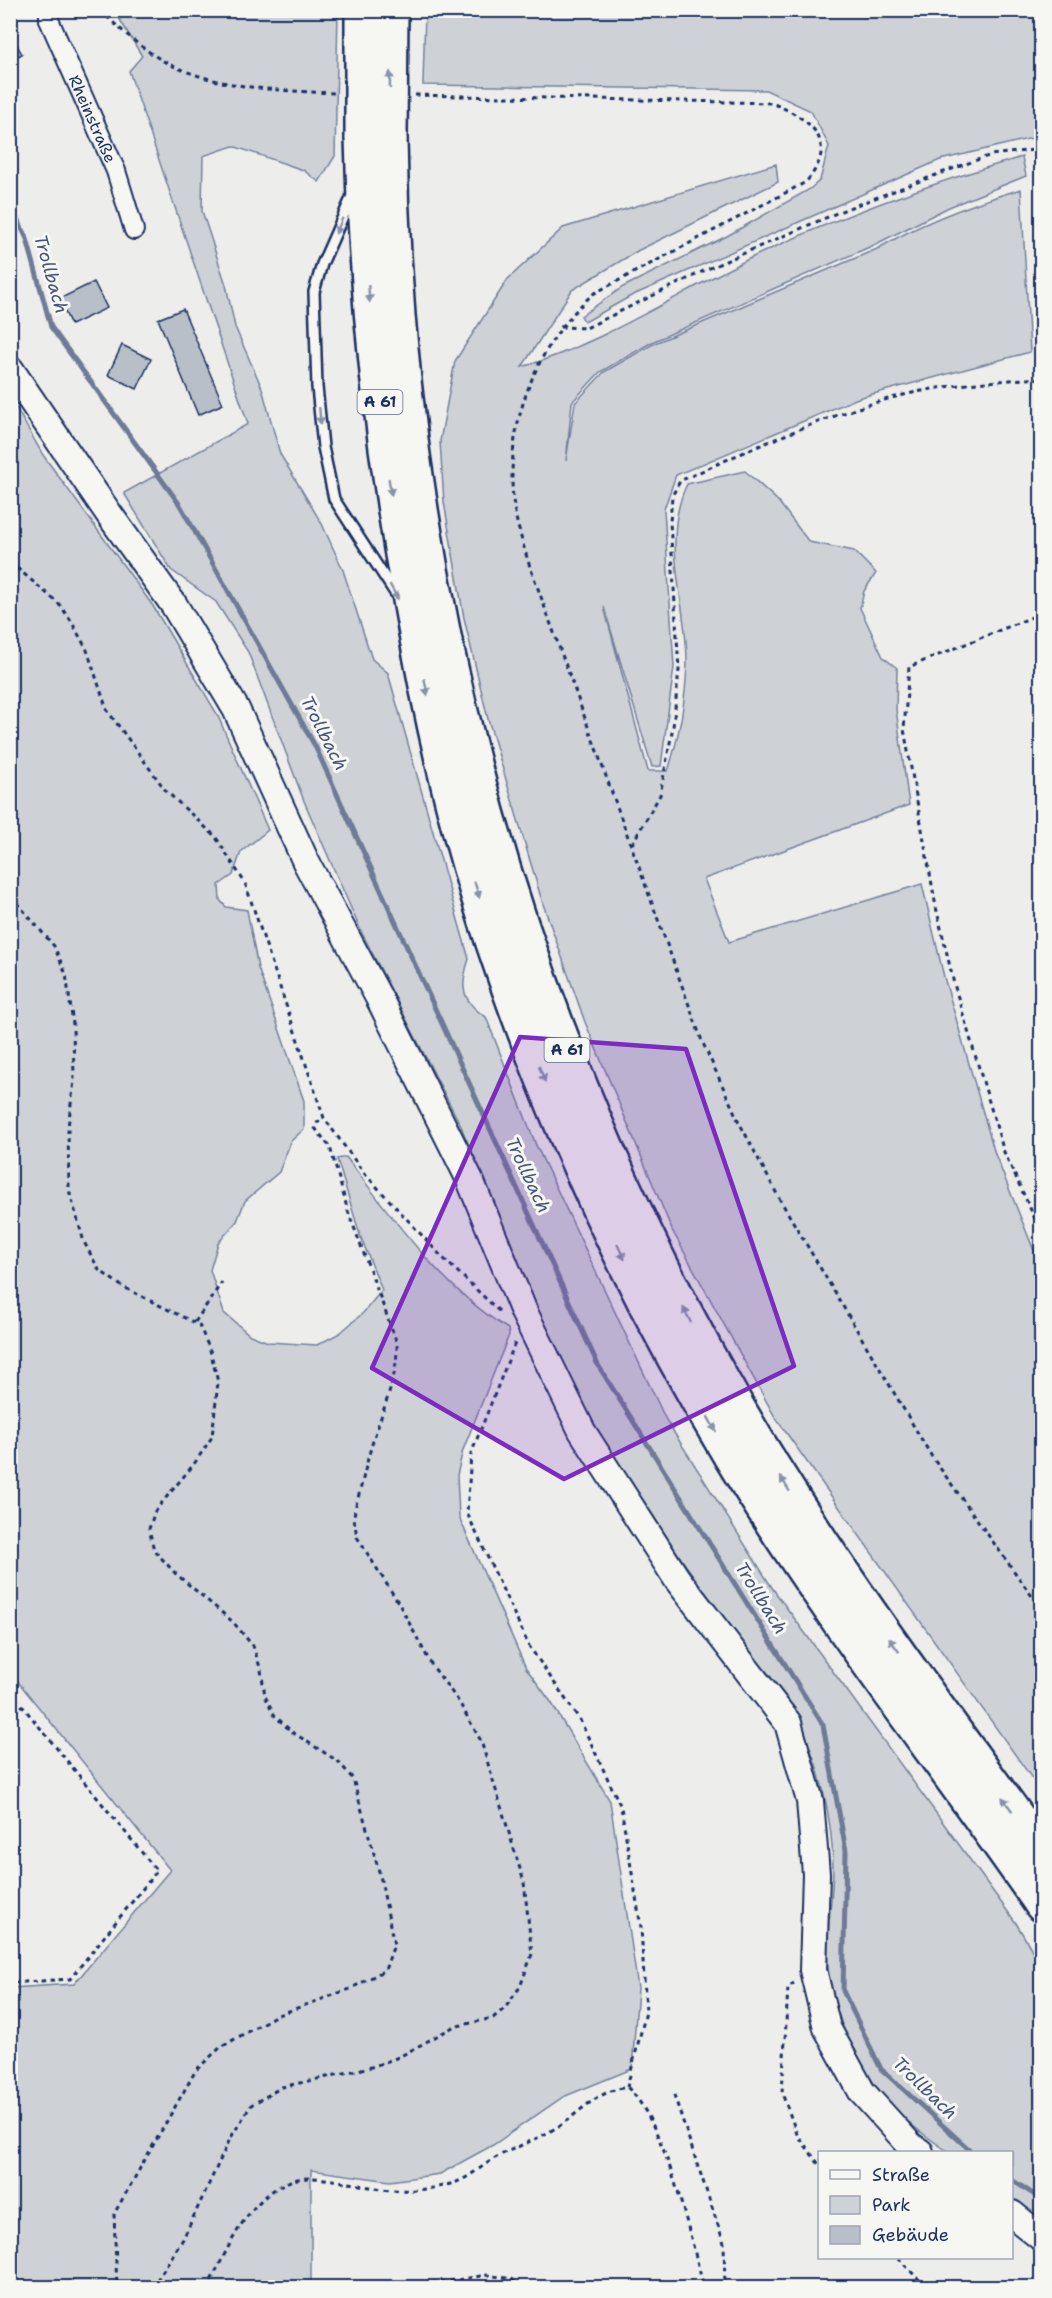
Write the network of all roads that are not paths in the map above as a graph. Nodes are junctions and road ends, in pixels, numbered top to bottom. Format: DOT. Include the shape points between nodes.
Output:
graph roads {
  1 [pos="49,10"];
  2 [pos="362,10"];
  3 [pos="391,10"];
  4 [pos="376,138"];
  5 [pos="362,172"];
  6 [pos="134,230"];
  7 [pos="10,369"];
  8 [pos="415,630"];
  9 [pos="1041,1851"];
  10 [pos="1041,1905"];
  11 [pos="918,2151"];
  12 [pos="1013,2216"];
  13 [pos="1041,2238"];
  1 -- 6 [label="street, Rheinstraße" via="49,20 116,171"];
  2 -- 4 [label="highway, A 61, bridge"];
  4 -- 3 [label="highway, A 61, one-way, bridge"];
  4 -- 5 [label="highway, A 61"];
  9 -- 4 [label="highway, A 61, one-way" via="816,1533 758,1441 649,1240 596,1125 559,1030 497,848 464,728 429,562"];
  5 -- 8 [label="highway, A 61, one-way" via="376,372"];
  5 -- 8 [label="lane, one-way" via="314,292 322,447 334,499 387,578"];
  7 -- 11 [label="street" via="174,605 236,709 306,862 470,1180 521,1323 588,1441 677,1579 788,1723 810,1801 816,1874 813,1970 827,2028 862,2092"];
  8 -- 10 [label="highway, A 61, one-way" via="460,834 492,939 567,1140 623,1257 731,1457 790,1551"];
  12 -- 13 [label="street"];
}
